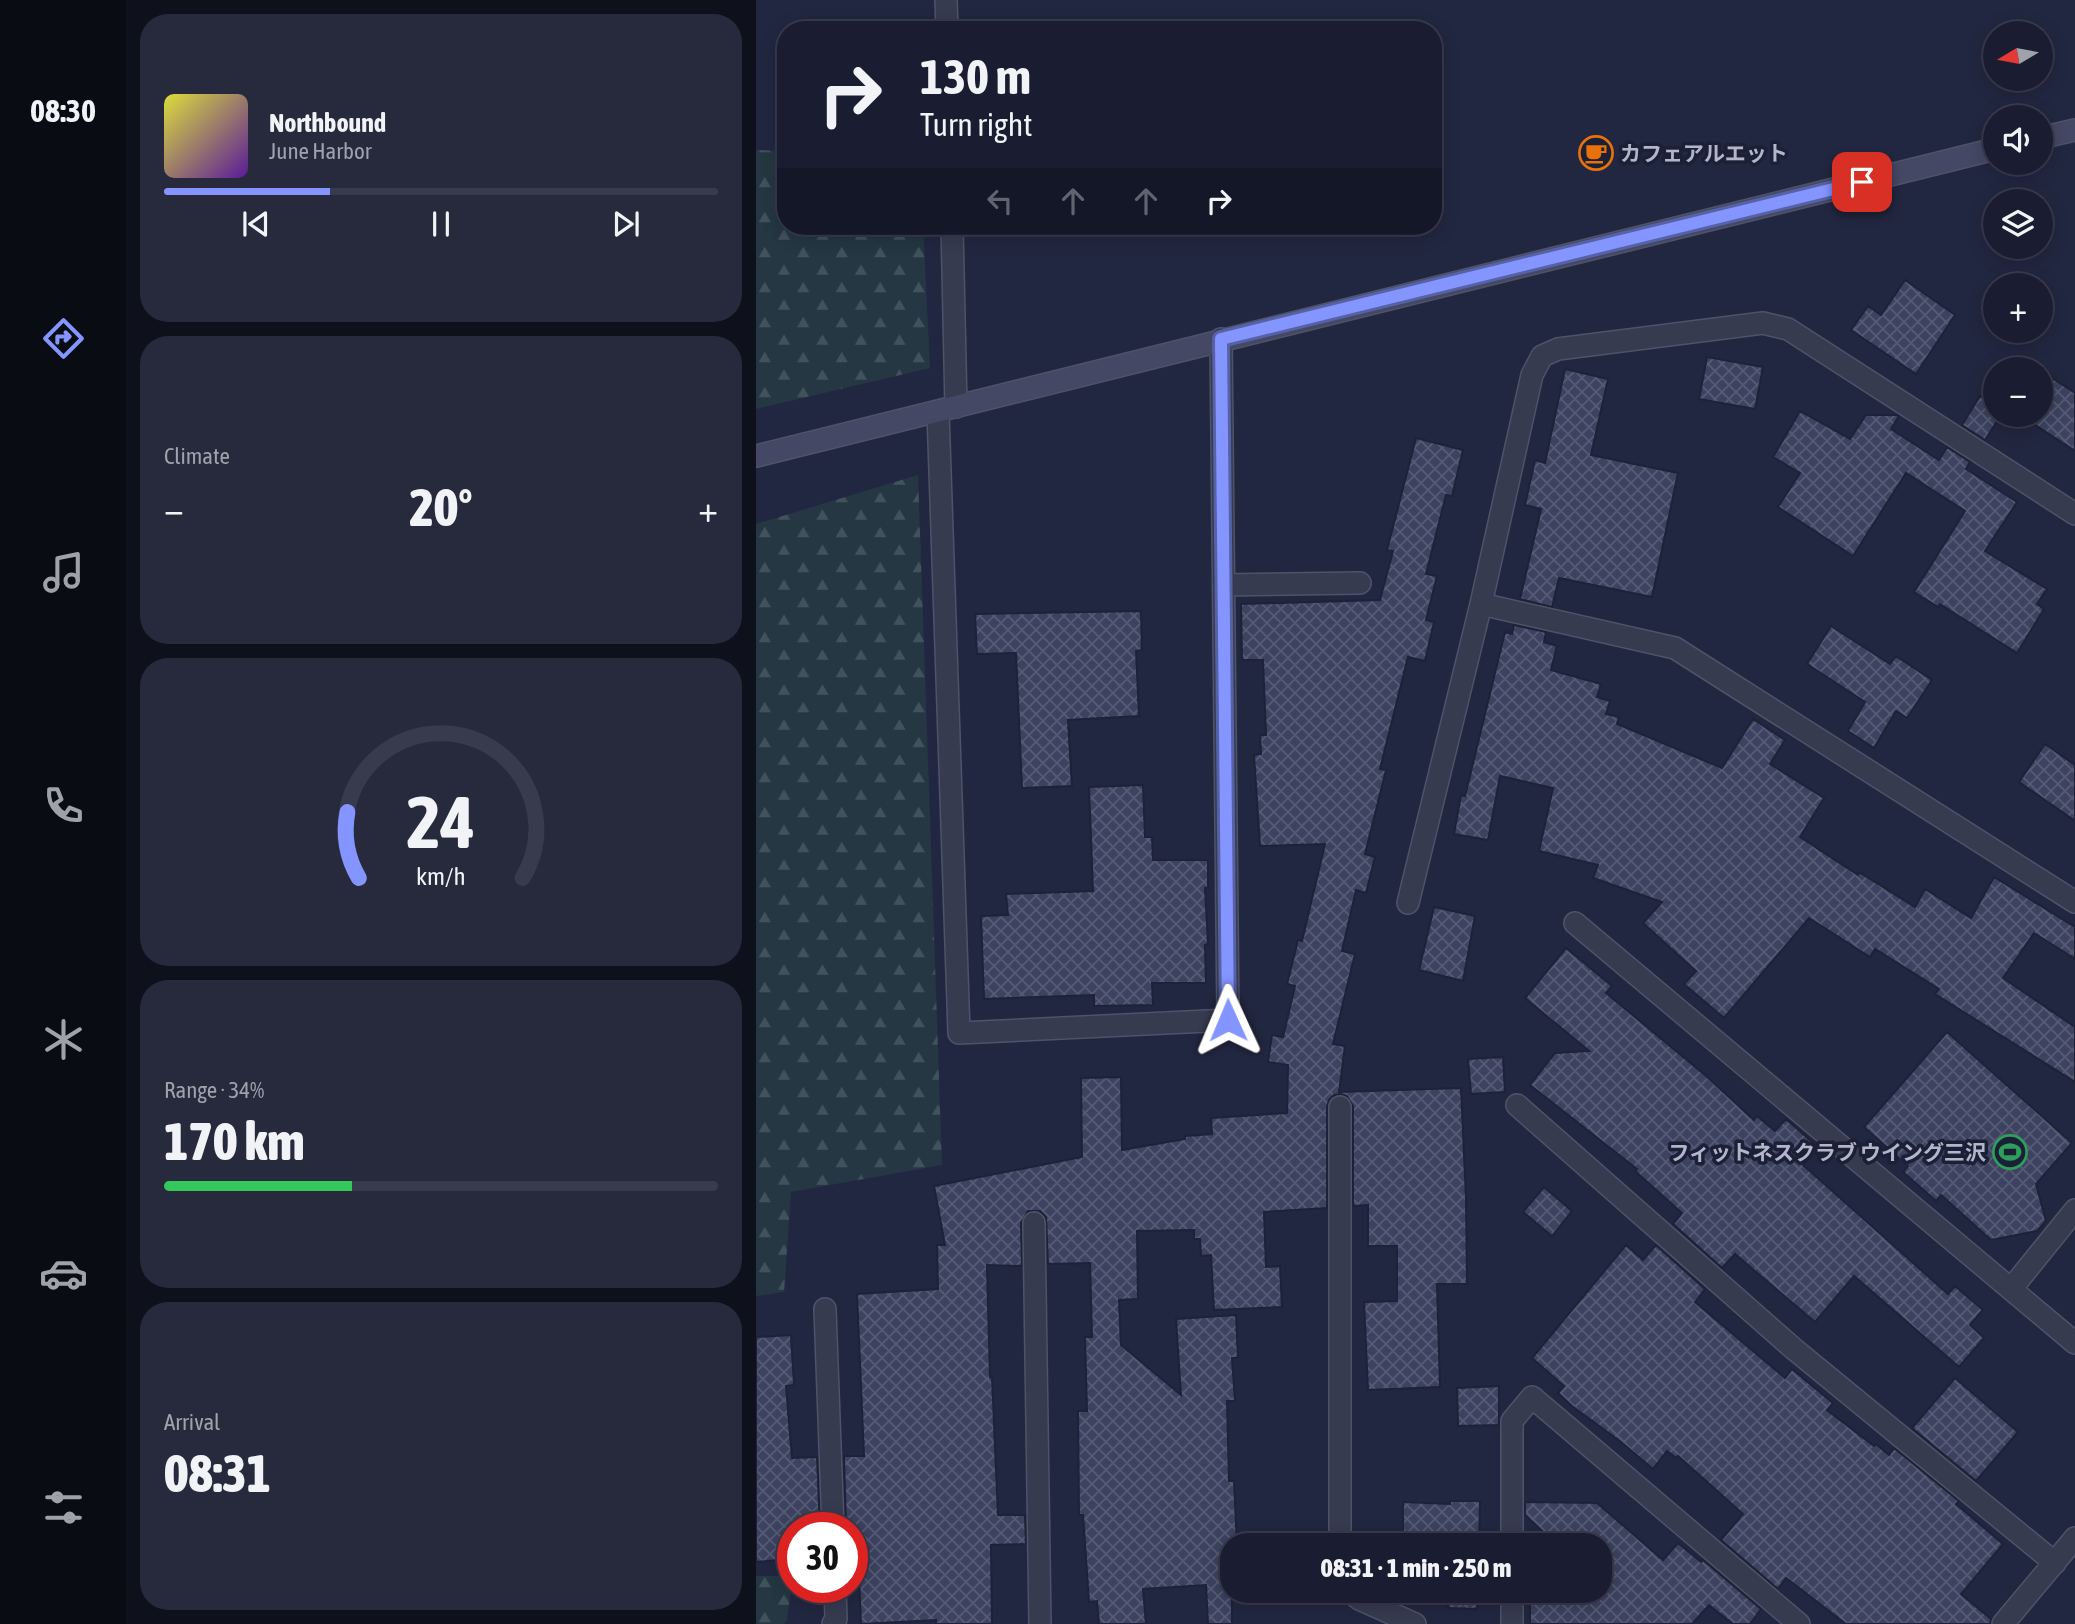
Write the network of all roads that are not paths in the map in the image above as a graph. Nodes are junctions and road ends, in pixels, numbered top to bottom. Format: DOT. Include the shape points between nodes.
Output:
graph roads {
  1 [pos="946,0"];
  2 [pos="947,21"];
  3 [pos="2075,130"];
  4 [pos="2053,135"];
  5 [pos="1983,152"];
  6 [pos="952,235"];
  7 [pos="1221,339"];
  8 [pos="947,409"];
  9 [pos="756,456"];
  10 [pos="2075,514"];
  11 [pos="1360,583"];
  12 [pos="1224,586"];
  13 [pos="1481,604"];
  14 [pos="2075,902"];
  15 [pos="1408,903"];
  16 [pos="1575,923"];
  17 [pos="1517,1105"];
  18 [pos="1340,1107"];
  19 [pos="2075,1210"];
  20 [pos="1034,1223"];
  21 [pos="2011,1289"];
  22 [pos="825,1309"];
  23 [pos="2075,1343"];
  24 [pos="832,1512"];
  25 [pos="1340,1533"];
  26 [pos="1512,1533"];
  27 [pos="2075,1538"];
  28 [pos="2055,1563"];
  29 [pos="836,1603"];
  30 [pos="1368,1603"];
  31 [pos="1512,1603"];
  32 [pos="832,1624"];
  33 [pos="1040,1624"];
  34 [pos="1415,1624"];
  35 [pos="1512,1624"];
  36 [pos="1799,1624"];
  37 [pos="2003,1624"];
  1 -- 2 [label="street"];
  3 -- 4 [label="street"];
  5 -- 7 [label="street"];
  6 -- 8 [label="street"];
  7 -- 8 [label="street"];
  7 -- 12 [label="street"];
  8 -- 9 [label="street"];
  8 -- 12 [label="street" via="959,1033 1228,1020"];
  10 -- 13 [label="street" via="1788,329 1763,323 1558,349 1542,356 1532,375"];
  11 -- 12 [label="street"];
  13 -- 14 [label="street" via="1675,648"];
  13 -- 15 [label="street"];
  16 -- 21 [label="street"];
  17 -- 28 [label="street" via="1794,1349"];
  18 -- 25 [label="street"];
  19 -- 21 [label="street"];
  20 -- 33 [label="street"];
  21 -- 23 [label="street"];
  22 -- 24 [label="street"];
  26 -- 36 [label="street" via="1512,1420 1532,1397"];
  27 -- 28 [label="street"];
  28 -- 37 [label="street"];
  29 -- 32 [label="street"];
  30 -- 34 [label="street"];
  31 -- 35 [label="street"];
}
